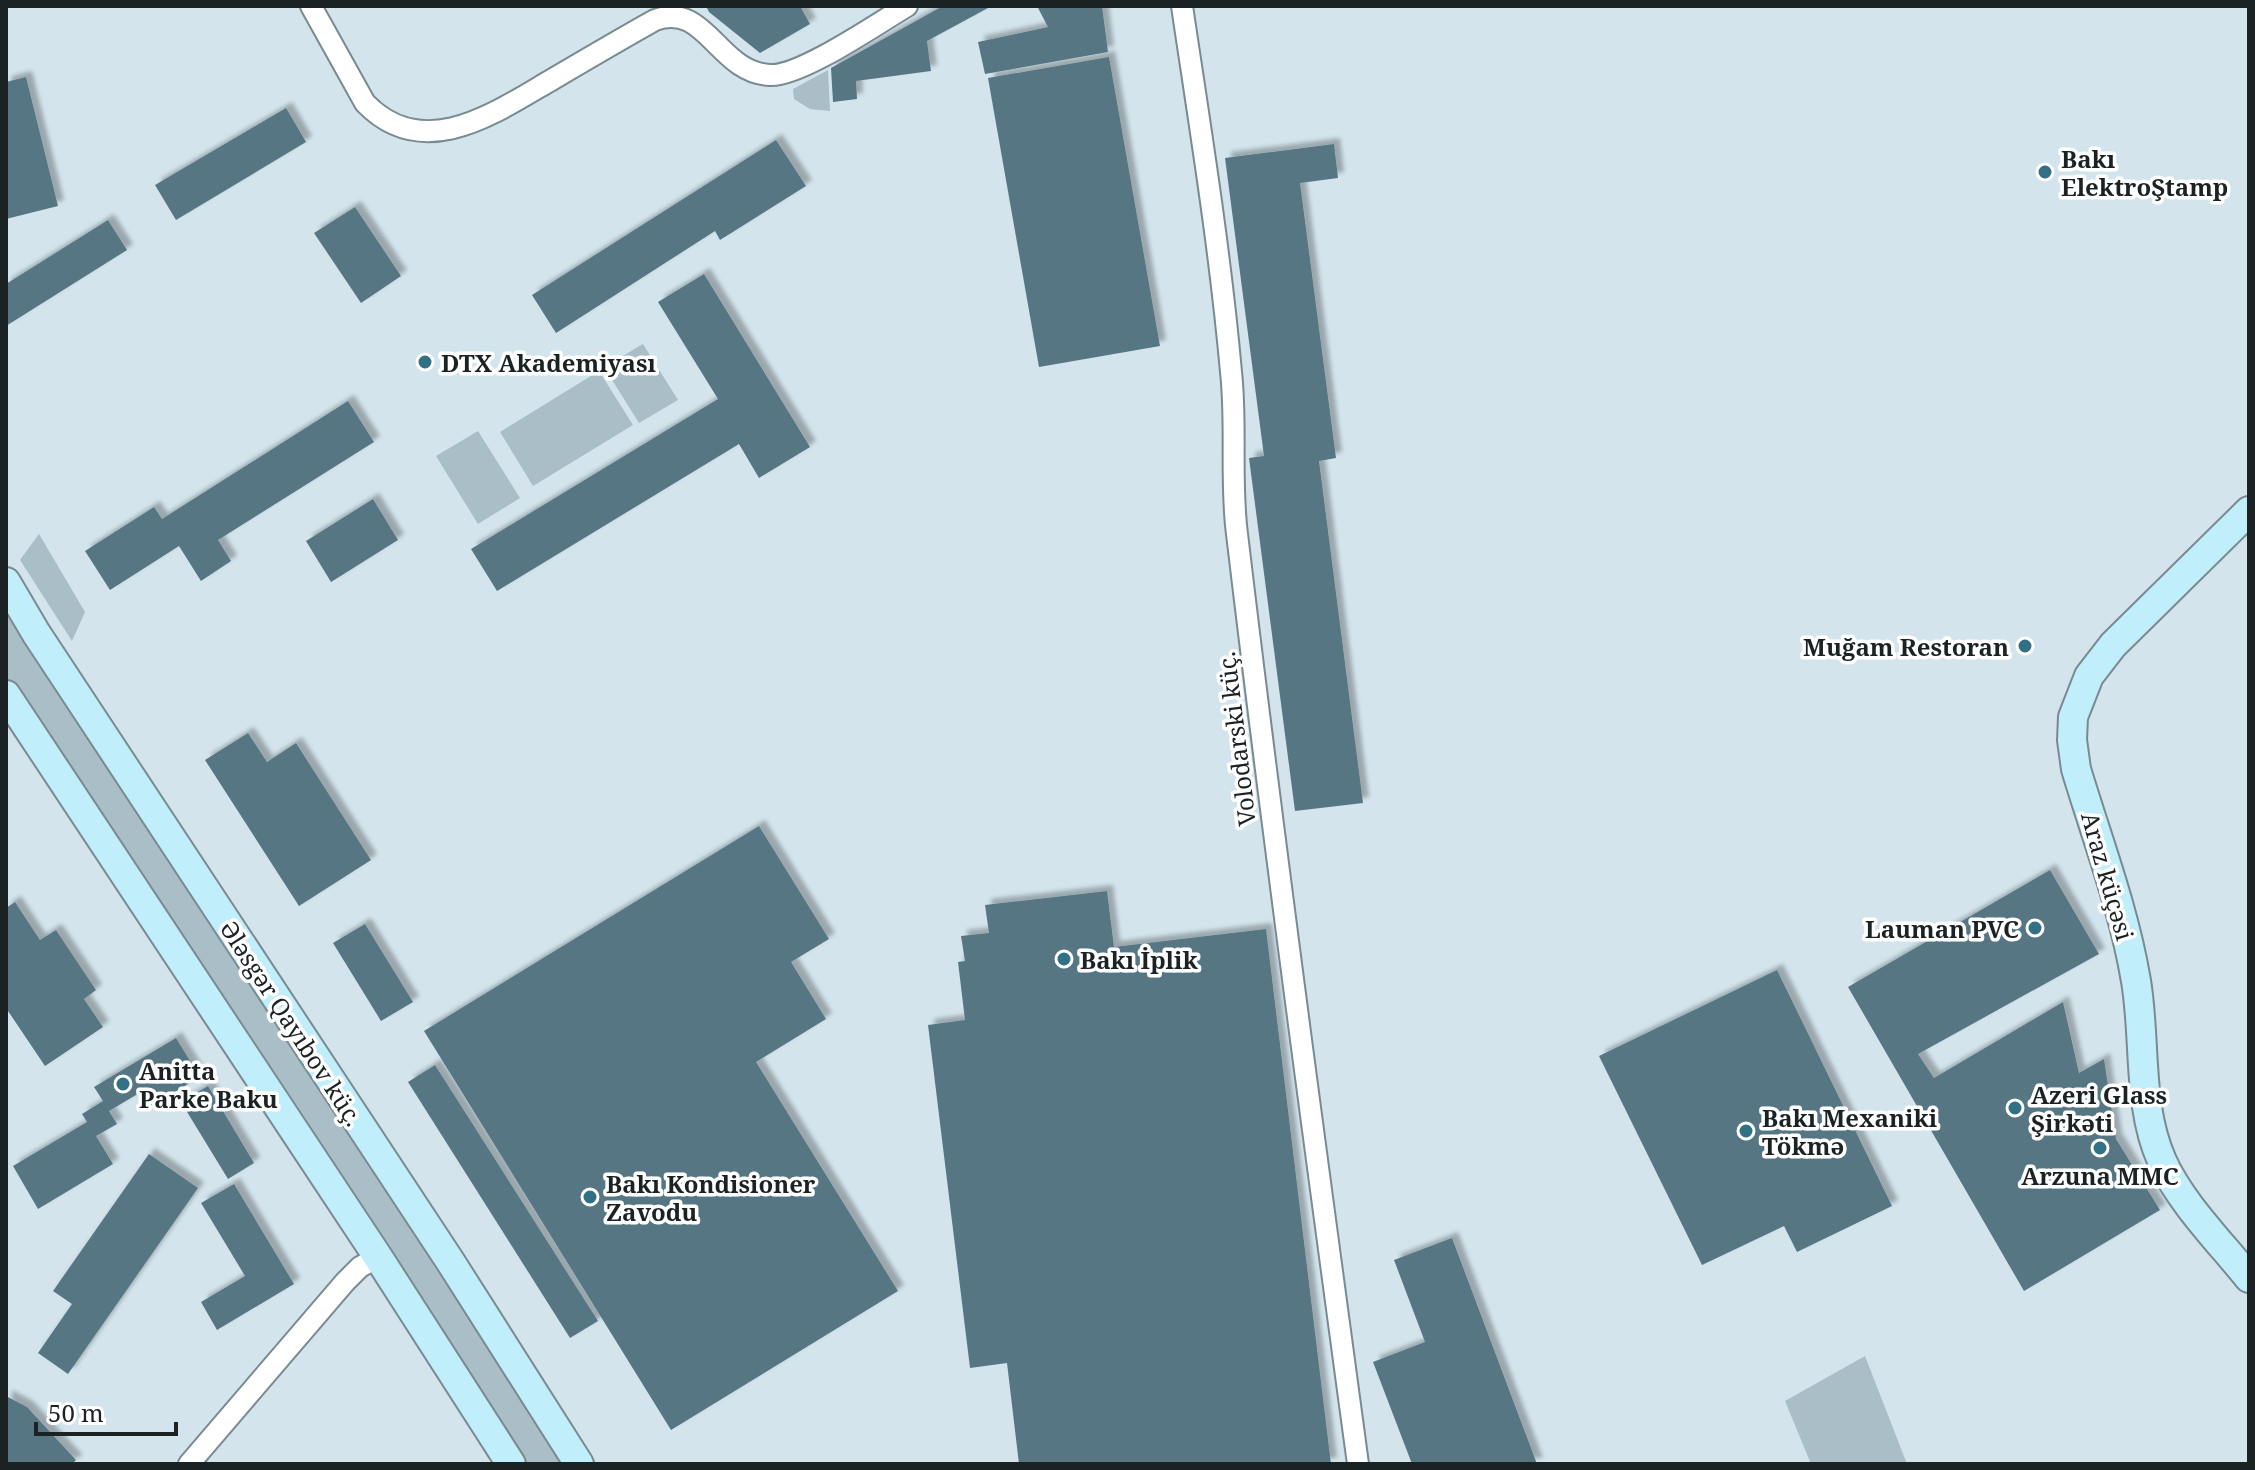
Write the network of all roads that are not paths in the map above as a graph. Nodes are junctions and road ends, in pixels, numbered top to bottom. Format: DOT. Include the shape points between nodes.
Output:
graph roads {
  1 [pos="311,6"];
  2 [pos="907,6"];
  3 [pos="1182,6"];
  4 [pos="2249,511"];
  5 [pos="6,582"];
  6 [pos="6,695"];
  7 [pos="378,1257"];
  8 [pos="2249,1278"];
  9 [pos="189,1464"];
  10 [pos="511,1464"];
  11 [pos="579,1464"];
  12 [pos="1358,1464"];
  1 -- 2 [label="street" via="365,103 393,125 428,131 453,129 488,116 667,15 689,19 737,65 770,76 802,66"];
  3 -- 12 [label="street, Volodarski küç." via="1231,369 1233,501 1270,814"];
  4 -- 8 [label="main road, Araz küçəsi" via="2113,645 2089,676 2073,717 2072,740 2132,963 2156,1147 2173,1182"];
  5 -- 11 [label="main road, Ələsgər Qayıbov küç."];
  6 -- 7 [label="main road"];
  7 -- 9 [label="street" via="345,1282"];
  7 -- 10 [label="main road"];
}
